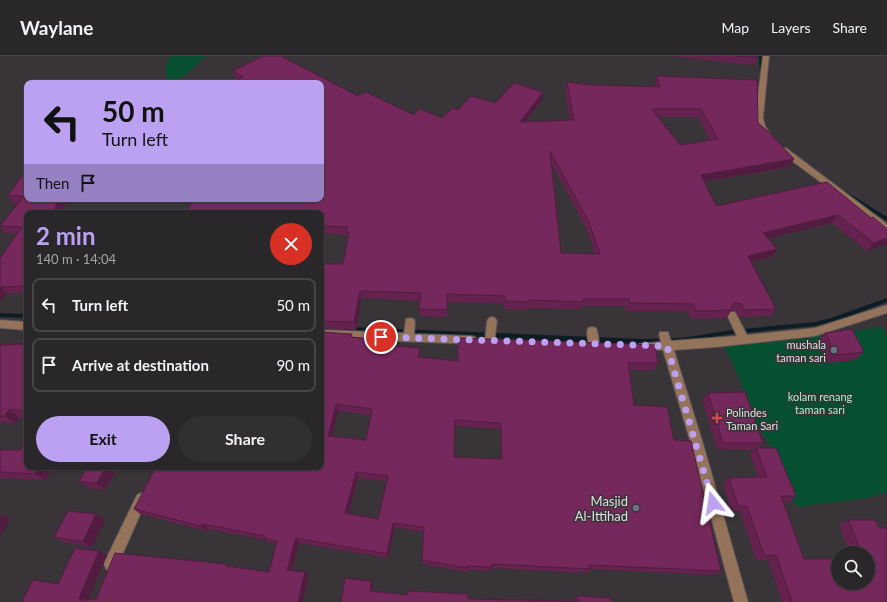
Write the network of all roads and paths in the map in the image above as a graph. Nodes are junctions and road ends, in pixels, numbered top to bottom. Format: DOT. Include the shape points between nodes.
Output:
graph roads {
  1 [pos="766,56"];
  2 [pos="887,228"];
  3 [pos="887,309"];
  4 [pos="732,316"];
  5 [pos="492,321"];
  6 [pos="410,322"];
  7 [pos="0,324"];
  8 [pos="24,326"];
  9 [pos="327,331"];
  10 [pos="408,336"];
  11 [pos="743,337"];
  12 [pos="665,342"];
  13 [pos="630,347"];
  14 [pos="147,487"];
  15 [pos="107,574"];
  16 [pos="741,602"];
  1 -- 2 [label="street" via="760,122 774,142"];
  3 -- 11 [label="street" via="815,332"];
  4 -- 11 [label="street"];
  5 -- 10 [label="street" via="492,339"];
  6 -- 10 [label="street"];
  7 -- 8 [label="street"];
  9 -- 10 [label="street"];
  11 -- 12 [label="street"];
  12 -- 13 [label="street"];
  12 -- 16 [label="street" via="698,446"];
  14 -- 15 [label="street"];
}
